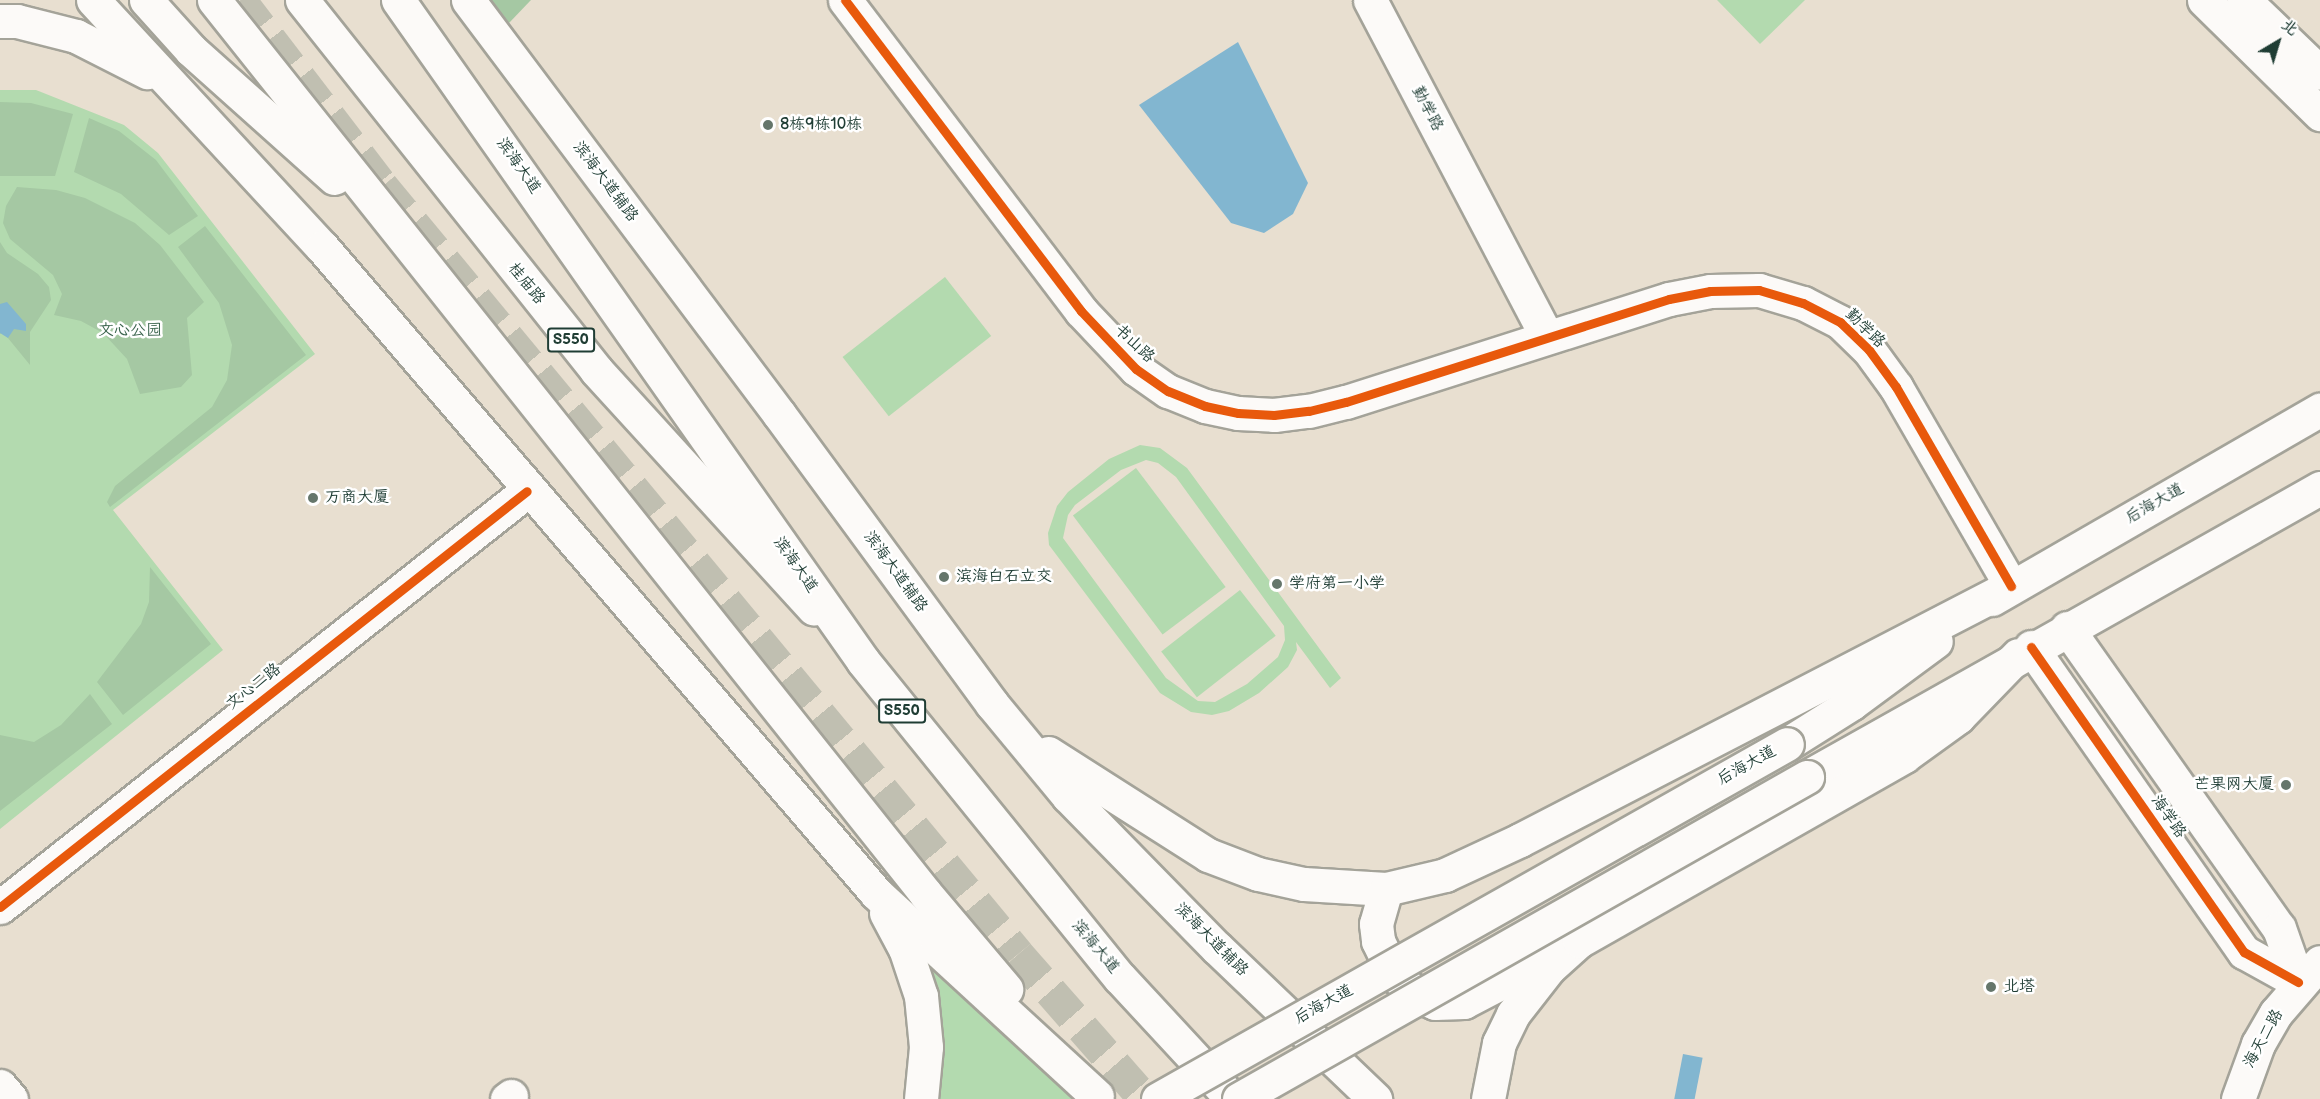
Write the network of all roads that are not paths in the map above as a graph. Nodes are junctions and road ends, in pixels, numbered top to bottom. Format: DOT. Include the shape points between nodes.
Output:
graph roads {
  1 [pos="93,0"];
  2 [pos="146,0"];
  3 [pos="214,0"];
  4 [pos="302,0"];
  5 [pos="398,0"];
  6 [pos="468,0"];
  7 [pos="845,0"];
  8 [pos="1370,0"];
  9 [pos="2204,0"];
  10 [pos="2244,0"];
  11 [pos="0,21"];
  12 [pos="191,50"];
  13 [pos="2320,73"];
  14 [pos="176,90"];
  15 [pos="2320,114"];
  16 [pos="394,229"];
  17 [pos="322,247"];
  18 [pos="1546,335"];
  19 [pos="2320,410"];
  20 [pos="2320,488"];
  21 [pos="527,491"];
  22 [pos="2011,586"];
  23 [pos="2067,628"];
  24 [pos="2025,651"];
  25 [pos="863,661"];
  26 [pos="992,704"];
  27 [pos="1386,890"];
  28 [pos="876,893"];
  29 [pos="0,907"];
  30 [pos="1579,942"];
  31 [pos="2309,972"];
  32 [pos="0,1086"];
  33 [pos="1099,1098"];
  34 [pos="11,1099"];
  35 [pos="921,1099"];
  36 [pos="1158,1099"];
  37 [pos="1232,1099"];
  38 [pos="1239,1099"];
  39 [pos="1375,1099"];
  40 [pos="1488,1099"];
  41 [pos="2238,1099"];
  1 -- 14 [label="main road"];
  2 -- 12 [label="main road"];
  3 -- 16 [label="main road"];
  4 -- 25 [label="main road, 桂庙路 / S550" via="596,370 696,484"];
  5 -- 25 [label="main road, 滨海大道 / S550"];
  6 -- 26 [label="main road, 滨海大道辅路"];
  7 -- 18 [label="main road, 书山路" via="1081,311 1136,369 1168,391 1205,406 1238,413 1274,415 1309,411"];
  8 -- 18 [label="main road, 勤学路"];
  9 -- 15 [label="main road"];
  10 -- 13 [label="main road"];
  11 -- 14 [label="main road" via="17,21 76,36 124,57"];
  12 -- 16 [label="main road"];
  12 -- 17 [label="main road"];
  14 -- 17 [label="main road"];
  16 -- 33 [label="main road" via="925,893"];
  17 -- 21 [label="main road"];
  18 -- 22 [label="main road, 勤学路" via="1710,291 1759,290 1803,303 1840,322 1869,350 1896,387"];
  19 -- 22 [label="main road, 后海大道"];
  20 -- 23 [label="main road"];
  21 -- 28 [label="main road"];
  21 -- 29 [label="main road, 文心二路"];
  22 -- 27 [label="main road" via="1520,840 1445,874"];
  22 -- 36 [label="main road, 后海大道, bridge" via="1852,703 1787,744"];
  23 -- 24 [label="main road"];
  23 -- 31 [label="main road, 海学路"];
  24 -- 30 [label="main road" via="1958,717 1904,756"];
  24 -- 31 [label="main road, 海学路" via="2244,952"];
  24 -- 38 [label="main road, bridge"];
  25 -- 37 [label="main road, 滨海大道 / S550" via="1120,978"];
  26 -- 27 [label="main road" via="1060,763 1208,855 1258,874 1304,884"];
  26 -- 39 [label="main road, 滨海大道辅路" via="1068,796 1217,948"];
  27 -- 30 [label="main road" via="1376,924 1385,959 1406,987 1435,1003 1464,1002"];
  28 -- 33 [label="main road"];
  28 -- 35 [label="main road" via="905,948 921,996 926,1047"];
  30 -- 40 [label="main road" via="1549,968 1513,1014 1488,1080"];
  31 -- 41 [label="main road, 海天二路" via="2258,1044"];
  32 -- 34 [label="main road"];
}
